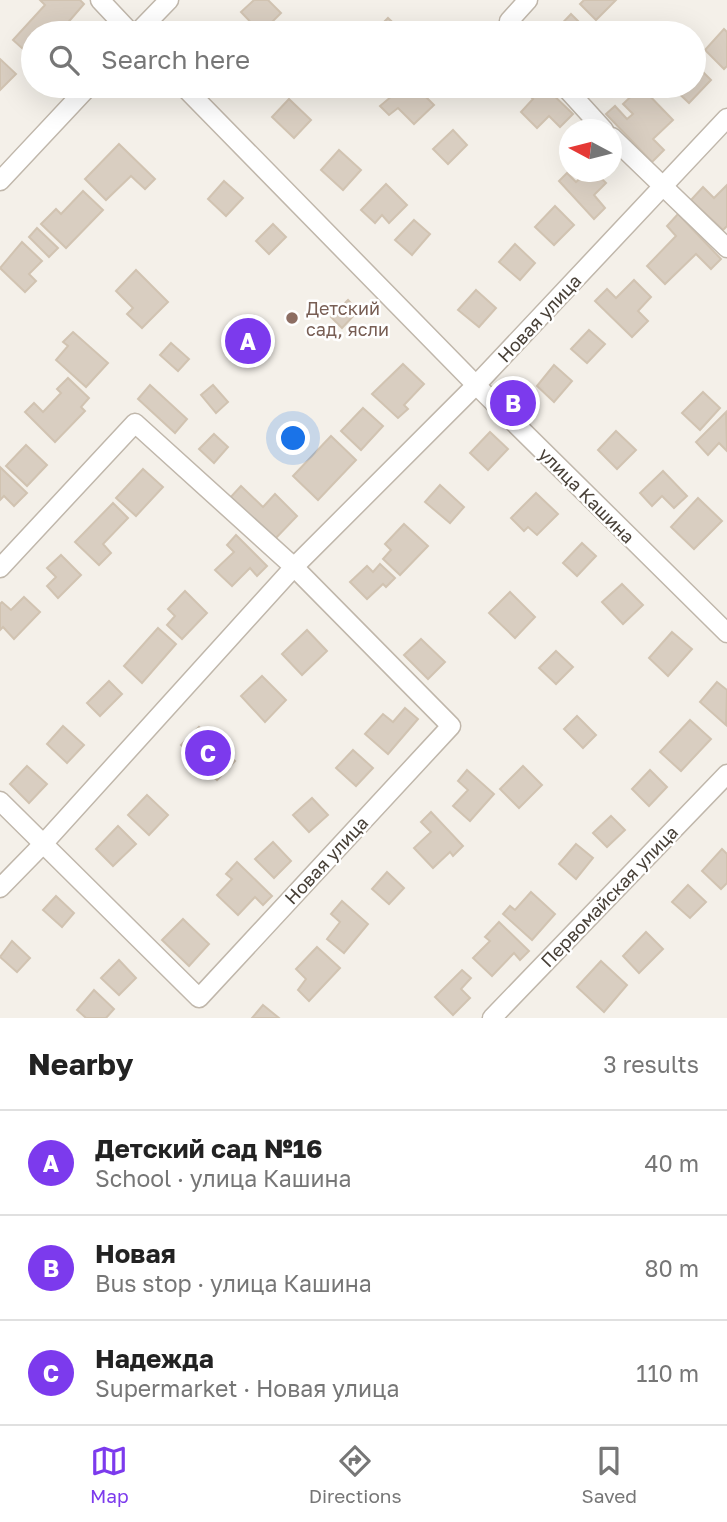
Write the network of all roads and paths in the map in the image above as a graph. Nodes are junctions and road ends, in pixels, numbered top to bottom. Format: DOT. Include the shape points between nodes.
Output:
graph roads {
  1 [pos="100,0"];
  2 [pos="169,0"];
  3 [pos="528,0"];
  4 [pos="120,21"];
  5 [pos="149,21"];
  6 [pos="510,21"];
  7 [pos="78,98"];
  8 [pos="195,98"];
  9 [pos="575,98"];
  10 [pos="727,118"];
  11 [pos="594,119"];
  12 [pos="622,147"];
  13 [pos="0,181"];
  14 [pos="663,186"];
  15 [pos="727,248"];
  16 [pos="476,385"];
  17 [pos="294,567"];
  18 [pos="0,568"];
  19 [pos="727,634"];
  20 [pos="727,774"];
  21 [pos="0,801"];
  22 [pos="44,843"];
  23 [pos="0,888"];
  24 [pos="492,1018"];
  1 -- 4 [label="street"];
  2 -- 5 [label="street"];
  3 -- 6 [label="street"];
  7 -- 13 [label="street"];
  8 -- 16 [label="street, улица Кашина"];
  9 -- 11 [label="street"];
  10 -- 14 [label="street, Новая улица"];
  12 -- 14 [label="street"];
  14 -- 15 [label="street"];
  14 -- 16 [label="street, Новая улица"];
  16 -- 17 [label="street, Новая улица"];
  16 -- 19 [label="street, улица Кашина"];
  17 -- 18 [label="street, Новая улица" via="135,423"];
  17 -- 22 [label="street, Новая улица"];
  17 -- 22 [label="street, Новая улица" via="451,726 199,998"];
  20 -- 24 [label="street, Первомайская улица"];
  21 -- 22 [label="street, Новая улица"];
  22 -- 23 [label="street, Новая улица"];
}
